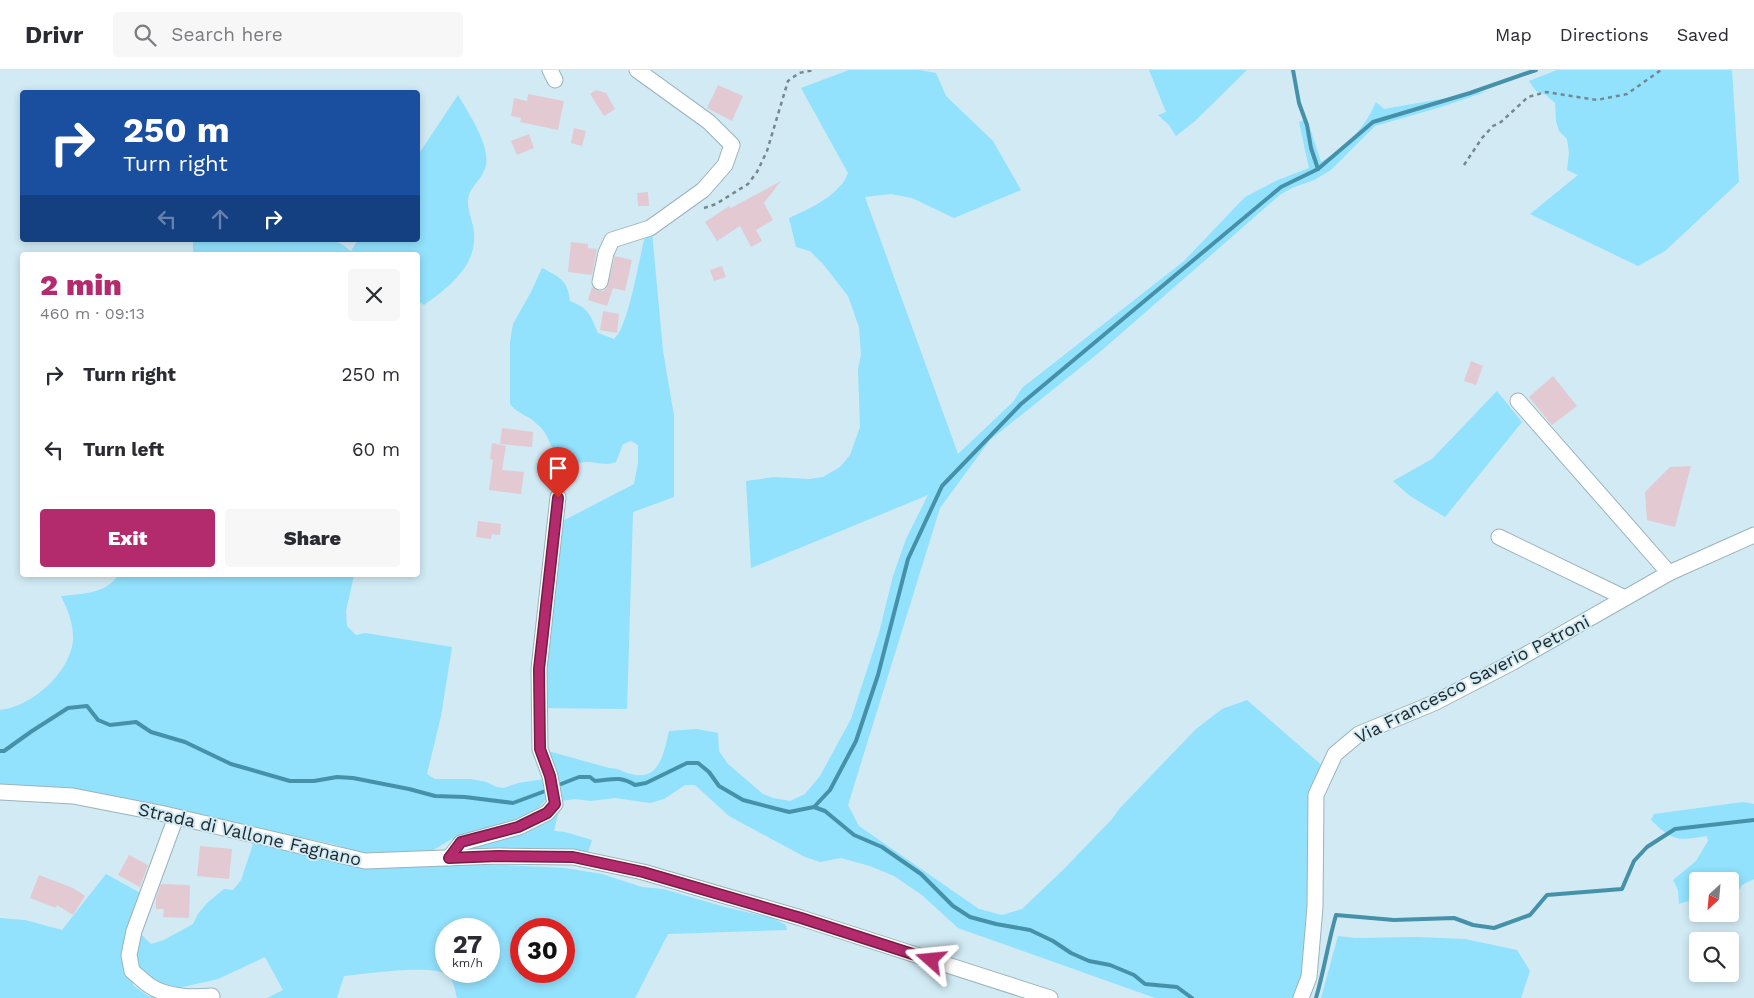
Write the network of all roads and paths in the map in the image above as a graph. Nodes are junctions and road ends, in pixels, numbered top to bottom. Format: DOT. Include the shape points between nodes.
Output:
graph roads {
  1 [pos="637,70"];
  2 [pos="814,70"];
  3 [pos="1660,70"];
  4 [pos="1464,165"];
  5 [pos="691,199"];
  6 [pos="600,282"];
  7 [pos="1518,400"];
  8 [pos="558,498"];
  9 [pos="1754,535"];
  10 [pos="1499,537"];
  11 [pos="1669,574"];
  12 [pos="1625,598"];
  13 [pos="0,792"];
  14 [pos="176,816"];
  15 [pos="449,858"];
  16 [pos="212,996"];
  17 [pos="1050,998"];
  18 [pos="1300,998"];
  1 -- 5 [label="street" via="709,122 732,145 725,165"];
  2 -- 5 [label="path" via="799,73 788,82 767,151 748,184 705,208"];
  3 -- 4 [label="path" via="1627,94 1605,99 1546,92 1528,97 1493,126"];
  5 -- 6 [label="street" via="650,228 612,240"];
  7 -- 11 [label="street"];
  8 -- 15 [label="street" via="539,669 540,749 550,776 555,804 547,813 518,827 461,842"];
  9 -- 11 [label="street, Via Francesco Saverio Petroni"];
  10 -- 12 [label="street"];
  11 -- 12 [label="street, Via Francesco Saverio Petroni"];
  12 -- 18 [label="street, Via Francesco Saverio Petroni" via="1434,703 1359,734 1335,754 1316,795 1315,906 1309,977"];
  13 -- 14 [label="street, Strada di Vallone Fagnano" via="73,796"];
  14 -- 15 [label="street, Strada di Vallone Fagnano" via="365,861"];
  14 -- 16 [label="street" via="134,930 129,955 132,971 151,987 193,998"];
  15 -- 17 [label="street, Strada di Vallone Fagnano" via="573,857 643,872 801,918"];
}
